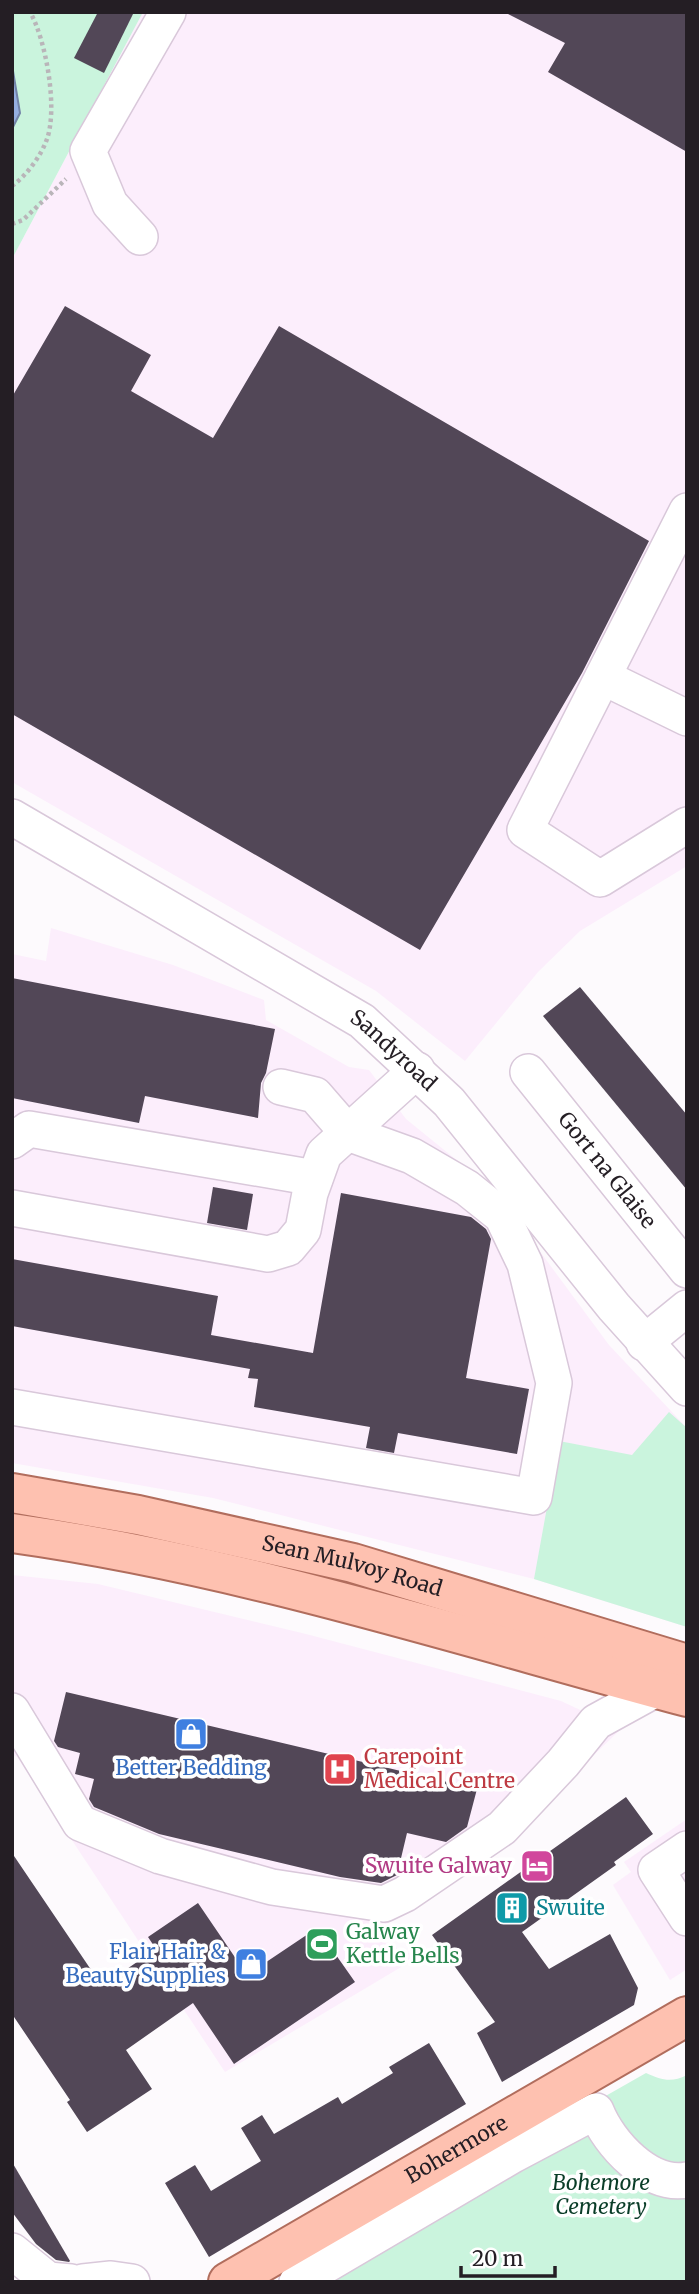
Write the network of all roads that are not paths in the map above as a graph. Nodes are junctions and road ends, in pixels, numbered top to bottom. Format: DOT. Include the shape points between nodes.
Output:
graph roads {
  1 [pos="168,12"];
  2 [pos="140,237"];
  3 [pos="687,511"];
  4 [pos="603,677"];
  5 [pos="687,718"];
  6 [pos="12,817"];
  7 [pos="687,825"];
  8 [pos="417,1070"];
  9 [pos="528,1072"];
  10 [pos="281,1087"];
  11 [pos="348,1133"];
  12 [pos="12,1141"];
  13 [pos="316,1178"];
  14 [pos="12,1208"];
  15 [pos="687,1270"];
  16 [pos="687,1308"];
  17 [pos="644,1343"];
  18 [pos="687,1388"];
  19 [pos="12,1407"];
  20 [pos="12,1493"];
  21 [pos="12,1533"];
  22 [pos="687,1664"];
  23 [pos="671,1693"];
  24 [pos="12,1711"];
  25 [pos="687,1849"];
  26 [pos="687,1918"];
  27 [pos="684,2023"];
  28 [pos="687,2180"];
  29 [pos="12,2251"];
  30 [pos="71,2282"];
  31 [pos="83,2282"];
  32 [pos="132,2282"];
  33 [pos="228,2282"];
  34 [pos="298,2282"];
  1 -- 2 [label="street" via="88,151 110,204"];
  3 -- 4 [label="street"];
  4 -- 5 [label="street"];
  4 -- 7 [label="street" via="525,830 600,879"];
  6 -- 8 [label="street, Sandyroad" via="362,1021"];
  8 -- 11 [label="street"];
  8 -- 17 [label="street, Sandyroad" via="480,1138"];
  9 -- 15 [label="street, Gort na Glaise"];
  10 -- 11 [label="street" via="314,1095"];
  11 -- 13 [label="street" via="324,1154"];
  11 -- 19 [label="street" via="412,1156 467,1188 502,1216 525,1264 554,1383 534,1497"];
  12 -- 13 [label="street" via="29,1129"];
  13 -- 14 [label="street" via="303,1230 288,1248 268,1254"];
  16 -- 17 [label="street"];
  17 -- 18 [label="street, Sandyroad"];
  20 -- 22 [label="main road, Sean Mulvoy Road" via="138,1515 353,1563"];
  21 -- 23 [label="main road, Sean Mulvoy Road" via="237,1576"];
  23 -- 24 [label="street" via="596,1722 502,1828 384,1904 272,1887 160,1856 80,1823"];
  25 -- 26 [label="street" via="656,1870"];
  27 -- 33 [label="main road, Bohermore"];
  28 -- 34 [label="street" via="672,2183 653,2177 615,2141 596,2111"];
  29 -- 30 [label="street" via="48,2280"];
  31 -- 32 [label="street"];
}
